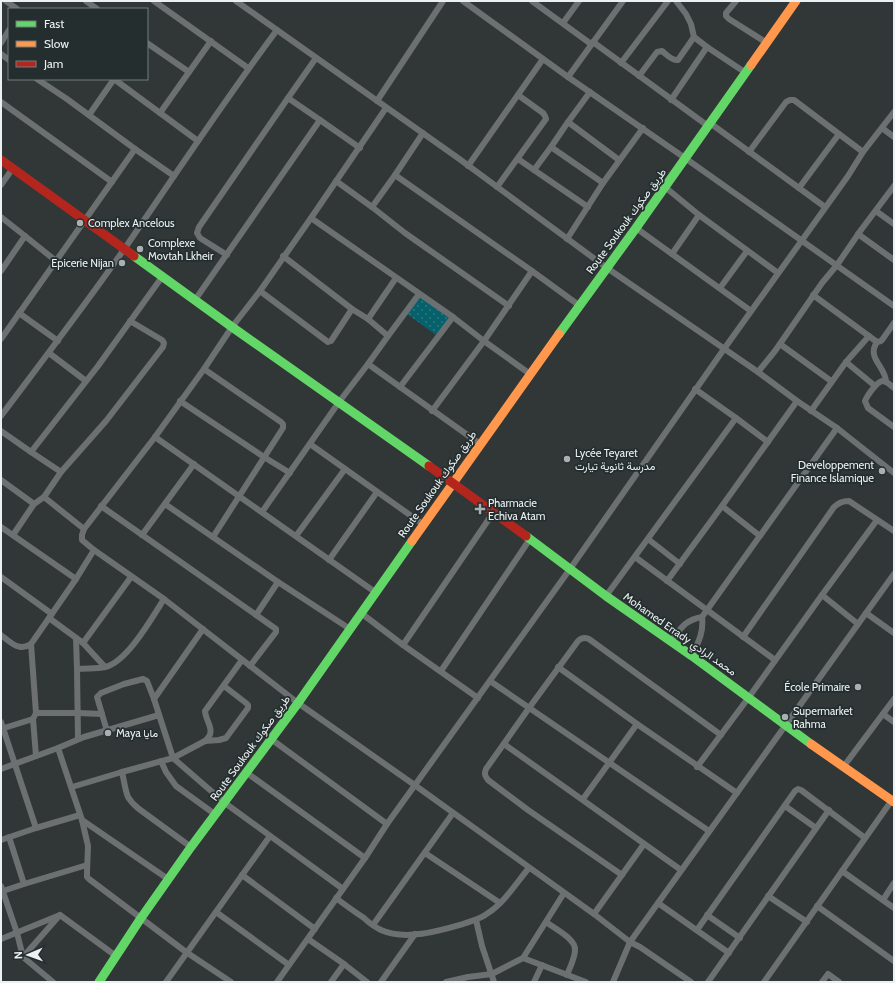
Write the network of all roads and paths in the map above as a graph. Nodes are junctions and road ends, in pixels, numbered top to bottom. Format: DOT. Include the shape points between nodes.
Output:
graph roads {
  1 [pos="6,1"];
  2 [pos="86,1"];
  3 [pos="154,1"];
  4 [pos="166,1"];
  5 [pos="236,1"];
  6 [pos="443,1"];
  7 [pos="463,1"];
  8 [pos="532,1"];
  9 [pos="579,1"];
  10 [pos="622,1"];
  11 [pos="668,1"];
  12 [pos="676,1"];
  13 [pos="736,1"];
  14 [pos="796,1"];
  15 [pos="162,7"];
  16 [pos="16,8"];
  17 [pos="96,8"];
  18 [pos="563,23"];
  19 [pos="277,30"];
  20 [pos="8,32"];
  21 [pos="694,37"];
  22 [pos="211,41"];
  23 [pos="1,43"];
  24 [pos="592,43"];
  25 [pos="767,43"];
  26 [pos="148,44"];
  27 [pos="707,47"];
  28 [pos="316,58"];
  29 [pos="543,59"];
  30 [pos="621,63"];
  31 [pos="248,68"];
  32 [pos="189,72"];
  33 [pos="746,73"];
  34 [pos="639,76"];
  35 [pos="568,77"];
  36 [pos="38,80"];
  37 [pos="113,80"];
  38 [pos="115,80"];
  39 [pos="590,92"];
  40 [pos="518,95"];
  41 [pos="288,98"];
  42 [pos="671,100"];
  43 [pos="377,101"];
  44 [pos="1,102"];
  45 [pos="386,108"];
  46 [pos="894,112"];
  47 [pos="160,113"];
  48 [pos="89,115"];
  49 [pos="320,120"];
  50 [pos="568,122"];
  51 [pos="709,125"];
  52 [pos="643,128"];
  53 [pos="882,128"];
  54 [pos="422,133"];
  55 [pos="839,134"];
  56 [pos="894,137"];
  57 [pos="198,141"];
  58 [pos="551,147"];
  59 [pos="360,148"];
  60 [pos="134,149"];
  61 [pos="748,152"];
  62 [pos="863,152"];
  63 [pos="518,158"];
  64 [pos="685,158"];
  65 [pos="1,160"];
  66 [pos="620,160"];
  67 [pos="468,166"];
  68 [pos="13,168"];
  69 [pos="534,170"];
  70 [pos="395,175"];
  71 [pos="174,176"];
  72 [pos="336,181"];
  73 [pos="112,182"];
  74 [pos="603,183"];
  75 [pos="1,185"];
  76 [pos="894,186"];
  77 [pos="497,187"];
  78 [pos="665,187"];
  79 [pos="799,188"];
  80 [pos="372,207"];
  81 [pos="588,207"];
  82 [pos="825,207"];
  83 [pos="876,211"];
  84 [pos="699,215"];
  85 [pos="1,217"];
  86 [pos="311,218"];
  87 [pos="85,220"];
  88 [pos="894,224"];
  89 [pos="636,228"];
  90 [pos="858,234"];
  91 [pos="25,236"];
  92 [pos="567,239"];
  93 [pos="802,240"];
  94 [pos="124,248"];
  95 [pos="747,251"];
  96 [pos="672,254"];
  97 [pos="227,255"];
  98 [pos="283,256"];
  99 [pos="894,260"];
  100 [pos="56,261"];
  101 [pos="837,265"];
  102 [pos="607,268"];
  103 [pos="532,271"];
  104 [pos="1,272"];
  105 [pos="778,273"];
  106 [pos="162,277"];
  107 [pos="396,278"];
  108 [pos="720,288"];
  109 [pos="260,291"];
  110 [pos="419,294"];
  111 [pos="813,295"];
  112 [pos="195,300"];
  113 [pos="893,303"];
  114 [pos="509,306"];
  115 [pos="580,306"];
  116 [pos="352,309"];
  117 [pos="751,311"];
  118 [pos="20,313"];
  119 [pos="452,317"];
  120 [pos="368,319"];
  121 [pos="130,321"];
  122 [pos="894,323"];
  123 [pos="232,327"];
  124 [pos="388,336"];
  125 [pos="869,336"];
  126 [pos="1,339"];
  127 [pos="58,341"];
  128 [pos="484,341"];
  129 [pos="877,342"];
  130 [pos="780,344"];
  131 [pos="724,349"];
  132 [pos="49,353"];
  133 [pos="846,362"];
  134 [pos="368,364"];
  135 [pos="204,369"];
  136 [pos="758,372"];
  137 [pos="530,374"];
  138 [pos="86,381"];
  139 [pos="831,381"];
  140 [pos="886,382"];
  141 [pos="875,386"];
  142 [pos="400,387"];
  143 [pos="894,387"];
  144 [pos="695,389"];
  145 [pos="180,401"];
  146 [pos="797,401"];
  147 [pos="339,402"];
  148 [pos="432,411"];
  149 [pos="811,411"];
  150 [pos="1,416"];
  151 [pos="736,418"];
  152 [pos="894,427"];
  153 [pos="837,428"];
  154 [pos="1,431"];
  155 [pos="155,437"];
  156 [pos="768,442"];
  157 [pos="310,444"];
  158 [pos="480,444"];
  159 [pos="31,452"];
  160 [pos="264,457"];
  161 [pos="194,464"];
  162 [pos="345,469"];
  163 [pos="61,472"];
  164 [pos="290,473"];
  165 [pos="894,473"];
  166 [pos="1,480"];
  167 [pos="453,484"];
  168 [pos="377,492"];
  169 [pos="239,496"];
  170 [pos="44,497"];
  171 [pos="34,504"];
  172 [pos="165,504"];
  173 [pos="101,506"];
  174 [pos="722,506"];
  175 [pos="262,512"];
  176 [pos="493,513"];
  177 [pos="877,520"];
  178 [pos="424,525"];
  179 [pos="1,527"];
  180 [pos="84,529"];
  181 [pos="894,531"];
  182 [pos="13,535"];
  183 [pos="142,535"];
  184 [pos="296,536"];
  185 [pos="760,536"];
  186 [pos="213,537"];
  187 [pos="530,539"];
  188 [pos="648,539"];
  189 [pos="94,550"];
  190 [pos="635,557"];
  191 [pos="329,560"];
  192 [pos="680,564"];
  193 [pos="570,569"];
  194 [pos="894,574"];
  195 [pos="1,577"];
  196 [pos="131,577"];
  197 [pos="76,580"];
  198 [pos="667,581"];
  199 [pos="278,582"];
  200 [pos="375,592"];
  201 [pos="822,595"];
  202 [pos="606,596"];
  203 [pos="164,600"];
  204 [pos="707,611"];
  205 [pos="361,613"];
  206 [pos="866,613"];
  207 [pos="256,614"];
  208 [pos="50,616"];
  209 [pos="702,617"];
  210 [pos="858,624"];
  211 [pos="350,629"];
  212 [pos="203,630"];
  213 [pos="894,634"];
  214 [pos="1,635"];
  215 [pos="743,637"];
  216 [pos="76,638"];
  217 [pos="671,641"];
  218 [pos="83,643"];
  219 [pos="31,644"];
  220 [pos="403,645"];
  221 [pos="692,656"];
  222 [pos="242,660"];
  223 [pos="775,660"];
  224 [pos="250,666"];
  225 [pos="105,667"];
  226 [pos="558,667"];
  227 [pos="77,668"];
  228 [pos="441,671"];
  229 [pos="490,681"];
  230 [pos="224,686"];
  231 [pos="749,697"];
  232 [pos="478,698"];
  233 [pos="154,699"];
  234 [pos="894,699"];
  235 [pos="298,703"];
  236 [pos="529,708"];
  237 [pos="78,713"];
  238 [pos="102,714"];
  239 [pos="883,714"];
  240 [pos="159,715"];
  241 [pos="35,716"];
  242 [pos="894,722"];
  243 [pos="636,724"];
  244 [pos="785,725"];
  245 [pos="2,727"];
  246 [pos="107,731"];
  247 [pos="721,735"];
  248 [pos="78,739"];
  249 [pos="271,739"];
  250 [pos="205,741"];
  251 [pos="504,744"];
  252 [pos="58,748"];
  253 [pos="36,756"];
  254 [pos="173,758"];
  255 [pos="161,761"];
  256 [pos="609,763"];
  257 [pos="14,764"];
  258 [pos="844,766"];
  259 [pos="698,767"];
  260 [pos="1,769"];
  261 [pos="122,772"];
  262 [pos="247,773"];
  263 [pos="416,786"];
  264 [pos="72,787"];
  265 [pos="737,793"];
  266 [pos="582,799"];
  267 [pos="893,801"];
  268 [pos="225,803"];
  269 [pos="784,806"];
  270 [pos="829,810"];
  271 [pos="453,813"];
  272 [pos="216,814"];
  273 [pos="81,817"];
  274 [pos="387,824"];
  275 [pos="36,828"];
  276 [pos="816,828"];
  277 [pos="709,831"];
  278 [pos="270,836"];
  279 [pos="9,837"];
  280 [pos="865,838"];
  281 [pos="1,840"];
  282 [pos="644,844"];
  283 [pos="191,847"];
  284 [pos="424,853"];
  285 [pos="365,858"];
  286 [pos="88,866"];
  287 [pos="529,868"];
  288 [pos="681,870"];
  289 [pos="842,871"];
  290 [pos="622,875"];
  291 [pos="242,876"];
  292 [pos="168,879"];
  293 [pos="894,883"];
  294 [pos="24,884"];
  295 [pos="2,889"];
  296 [pos="343,889"];
  297 [pos="564,893"];
  298 [pos="768,896"];
  299 [pos="336,898"];
  300 [pos="883,900"];
  301 [pos="500,903"];
  302 [pos="658,903"];
  303 [pos="817,906"];
  304 [pos="894,908"];
  305 [pos="216,912"];
  306 [pos="594,914"];
  307 [pos="60,915"];
  308 [pos="707,915"];
  309 [pos="141,918"];
  310 [pos="476,920"];
  311 [pos="546,922"];
  312 [pos="807,922"];
  313 [pos="373,925"];
  314 [pos="315,929"];
  315 [pos="697,930"];
  316 [pos="18,933"];
  317 [pos="415,934"];
  318 [pos="740,938"];
  319 [pos="1,939"];
  320 [pos="308,939"];
  321 [pos="630,942"];
  322 [pos="186,952"];
  323 [pos="729,952"];
  324 [pos="116,956"];
  325 [pos="23,957"];
  326 [pos="523,958"];
  327 [pos="894,961"];
  328 [pos="344,964"];
  329 [pos="289,965"];
  330 [pos="542,965"];
  331 [pos="492,974"];
  332 [pos="567,975"];
  333 [pos="53,982"];
  334 [pos="99,982"];
  335 [pos="166,982"];
  336 [pos="231,982"];
  337 [pos="277,982"];
  338 [pos="332,982"];
  339 [pos="367,982"];
  340 [pos="381,982"];
  341 [pos="450,982"];
  342 [pos="494,982"];
  343 [pos="534,982"];
  344 [pos="586,982"];
  345 [pos="613,982"];
  346 [pos="691,982"];
  347 [pos="708,982"];
  348 [pos="764,982"];
  349 [pos="822,982"];
  350 [pos="839,982"];
  1 -- 16 [label="street"];
  2 -- 17 [label="street"];
  3 -- 15 [label="street"];
  4 -- 15 [label="street"];
  5 -- 19 [label="street"];
  6 -- 43 [label="street"];
  7 -- 29 [label="street"];
  8 -- 18 [label="street"];
  9 -- 18 [label="street"];
  10 -- 24 [label="street"];
  11 -- 30 [label="street"];
  12 -- 21 [label="street" via="691,24"];
  13 -- 25 [label="street" via="726,16"];
  14 -- 25 [label="street, Route Soukouk طريق صكوك"];
  15 -- 22 [label="street"];
  18 -- 24 [label="street"];
  19 -- 28 [label="street"];
  19 -- 31 [label="street"];
  20 -- 23 [label="street"];
  21 -- 27 [label="street"];
  21 -- 34 [label="street" via="678,60 673,60 662,51 657,52"];
  22 -- 31 [label="street"];
  22 -- 32 [label="street"];
  24 -- 30 [label="street"];
  24 -- 35 [label="street"];
  25 -- 33 [label="street, Route Soukouk طريق صكوك"];
  26 -- 32 [label="street"];
  27 -- 33 [label="street"];
  27 -- 42 [label="street"];
  28 -- 41 [label="street"];
  28 -- 43 [label="street"];
  29 -- 35 [label="street"];
  29 -- 40 [label="street"];
  30 -- 34 [label="street"];
  31 -- 57 [label="street"];
  32 -- 47 [label="street"];
  33 -- 51 [label="street, Route Soukouk طريق صكوك"];
  34 -- 42 [label="street"];
  35 -- 39 [label="street"];
  36 -- 48 [label="street"];
  37 -- 48 [label="street"];
  38 -- 47 [label="street"];
  39 -- 50 [label="street"];
  39 -- 52 [label="street"];
  40 -- 63 [label="street" via="543,113 546,119"];
  40 -- 67 [label="street"];
  41 -- 49 [label="street"];
  41 -- 97 [label="street" via="199,227 197,233 200,238"];
  42 -- 51 [label="street"];
  43 -- 45 [label="street"];
  44 -- 73 [label="street"];
  45 -- 54 [label="street"];
  45 -- 59 [label="street"];
  46 -- 53 [label="street"];
  47 -- 57 [label="street"];
  48 -- 60 [label="street"];
  49 -- 59 [label="street"];
  49 -- 97 [label="street"];
  50 -- 58 [label="street"];
  50 -- 66 [label="street"];
  51 -- 61 [label="street"];
  51 -- 64 [label="street, Route Soukouk طريق صكوك"];
  52 -- 64 [label="street"];
  52 -- 66 [label="street"];
  53 -- 56 [label="street"];
  53 -- 62 [label="street"];
  54 -- 67 [label="street"];
  54 -- 70 [label="street"];
  55 -- 61 [label="street" via="794,100 790,100"];
  55 -- 62 [label="street"];
  55 -- 79 [label="street"];
  57 -- 71 [label="street"];
  58 -- 69 [label="street"];
  58 -- 74 [label="street"];
  59 -- 72 [label="street"];
  60 -- 71 [label="street"];
  60 -- 73 [label="street"];
  61 -- 79 [label="street"];
  62 -- 82 [label="street"];
  63 -- 69 [label="street"];
  63 -- 77 [label="street"];
  64 -- 78 [label="street, Route Soukouk طريق صكوك"];
  64 -- 93 [label="street"];
  65 -- 68 [label="street, Mohamed Errady محمد الرادي"];
  66 -- 74 [label="street"];
  67 -- 77 [label="street"];
  68 -- 75 [label="street"];
  68 -- 87 [label="street, Mohamed Errady محمد الرادي"];
  69 -- 81 [label="street"];
  70 -- 80 [label="street"];
  70 -- 103 [label="street"];
  71 -- 94 [label="street"];
  72 -- 80 [label="street"];
  72 -- 86 [label="street"];
  73 -- 87 [label="street"];
  74 -- 81 [label="street"];
  76 -- 83 [label="street"];
  77 -- 92 [label="street"];
  78 -- 84 [label="street"];
  78 -- 89 [label="street, Route Soukouk طريق صكوك"];
  79 -- 82 [label="street"];
  80 -- 114 [label="street"];
  81 -- 92 [label="street"];
  82 -- 93 [label="street"];
  83 -- 88 [label="street"];
  83 -- 90 [label="street"];
  84 -- 95 [label="street"];
  84 -- 96 [label="street"];
  85 -- 91 [label="street"];
  86 -- 98 [label="street"];
  86 -- 107 [label="street"];
  87 -- 94 [label="street, Mohamed Errady محمد الرادي"];
  87 -- 100 [label="street"];
  89 -- 96 [label="street"];
  89 -- 102 [label="street, Route Soukouk طريق صكوك"];
  90 -- 99 [label="street"];
  90 -- 101 [label="street"];
  91 -- 100 [label="street"];
  91 -- 104 [label="street"];
  92 -- 102 [label="street"];
  93 -- 101 [label="street"];
  93 -- 105 [label="street"];
  94 -- 106 [label="street, Mohamed Errady محمد الرادي"];
  94 -- 127 [label="street"];
  95 -- 105 [label="street"];
  95 -- 108 [label="street"];
  96 -- 108 [label="street"];
  97 -- 112 [label="street"];
  98 -- 109 [label="street"];
  98 -- 116 [label="street"];
  100 -- 118 [label="street"];
  101 -- 111 [label="street"];
  101 -- 113 [label="street"];
  102 -- 115 [label="street, Route Soukouk طريق صكوك"];
  102 -- 131 [label="street"];
  103 -- 114 [label="street"];
  103 -- 115 [label="street"];
  105 -- 117 [label="street"];
  106 -- 112 [label="street, Mohamed Errady محمد الرادي"];
  106 -- 121 [label="street"];
  107 -- 110 [label="street"];
  107 -- 120 [label="street"];
  108 -- 117 [label="street"];
  109 -- 116 [label="street" via="328,342 331,342"];
  109 -- 123 [label="street"];
  110 -- 119 [label="street"];
  110 -- 124 [label="street"];
  111 -- 125 [label="street"];
  111 -- 130 [label="street"];
  112 -- 123 [label="street, Mohamed Errady محمد الرادي"];
  114 -- 128 [label="street"];
  115 -- 137 [label="street, Route Soukouk طريق صكوك"];
  116 -- 120 [label="street"];
  117 -- 131 [label="street"];
  118 -- 126 [label="street"];
  118 -- 127 [label="street"];
  119 -- 128 [label="street"];
  119 -- 142 [label="street"];
  120 -- 124 [label="street"];
  121 -- 138 [label="street"];
  121 -- 163 [label="street" via="162,340 163,347 106,421"];
  122 -- 129 [label="street" via="881,341"];
  123 -- 135 [label="street"];
  123 -- 147 [label="street, Mohamed Errady محمد الرادي"];
  124 -- 134 [label="street"];
  125 -- 129 [label="street"];
  125 -- 133 [label="street"];
  127 -- 132 [label="street"];
  128 -- 137 [label="street"];
  128 -- 148 [label="street"];
  129 -- 140 [label="street" via="873,350 874,355 885,374"];
  130 -- 136 [label="street"];
  130 -- 139 [label="street"];
  131 -- 136 [label="street"];
  131 -- 144 [label="street"];
  132 -- 138 [label="street"];
  132 -- 150 [label="street"];
  133 -- 139 [label="street"];
  133 -- 141 [label="street"];
  134 -- 142 [label="street"];
  134 -- 147 [label="street"];
  135 -- 145 [label="street"];
  135 -- 160 [label="street" via="283,424"];
  136 -- 146 [label="street"];
  137 -- 158 [label="street, Route Soukouk طريق صكوك"];
  138 -- 159 [label="street"];
  139 -- 149 [label="street"];
  140 -- 141 [label="street" via="878,382"];
  140 -- 143 [label="street"];
  141 -- 152 [label="street" via="865,400 866,404"];
  142 -- 148 [label="street"];
  144 -- 151 [label="street"];
  144 -- 193 [label="street"];
  145 -- 155 [label="street"];
  145 -- 160 [label="street"];
  146 -- 149 [label="street"];
  146 -- 156 [label="street"];
  147 -- 157 [label="street"];
  147 -- 167 [label="street, Mohamed Errady محمد الرادي"];
  148 -- 158 [label="street"];
  149 -- 153 [label="street"];
  151 -- 156 [label="street"];
  151 -- 188 [label="street"];
  153 -- 165 [label="street"];
  153 -- 185 [label="street"];
  154 -- 159 [label="street"];
  155 -- 161 [label="street"];
  155 -- 173 [label="street"];
  156 -- 174 [label="street"];
  157 -- 162 [label="street"];
  157 -- 164 [label="street"];
  158 -- 167 [label="street, Route Soukouk طريق صكوك"];
  159 -- 163 [label="street"];
  160 -- 164 [label="street"];
  160 -- 169 [label="street"];
  161 -- 169 [label="street"];
  161 -- 172 [label="street"];
  162 -- 168 [label="street"];
  162 -- 184 [label="street"];
  163 -- 170 [label="street"];
  164 -- 175 [label="street"];
  166 -- 171 [label="street"];
  167 -- 176 [label="street, Mohamed Errady محمد الرادي"];
  167 -- 178 [label="street, Route Soukouk طريق صكوك"];
  168 -- 178 [label="street"];
  168 -- 191 [label="street"];
  169 -- 175 [label="street"];
  169 -- 186 [label="street"];
  170 -- 171 [label="street"];
  170 -- 180 [label="street"];
  171 -- 182 [label="street"];
  172 -- 183 [label="street"];
  172 -- 186 [label="street"];
  173 -- 180 [label="street"];
  173 -- 183 [label="street"];
  174 -- 185 [label="street"];
  174 -- 192 [label="street"];
  175 -- 184 [label="street"];
  176 -- 187 [label="street, Mohamed Errady محمد الرادي"];
  176 -- 220 [label="street"];
  177 -- 181 [label="street"];
  177 -- 201 [label="street"];
  177 -- 215 [label="street" via="849,502 843,501 834,507"];
  178 -- 200 [label="street, Route Soukouk طريق صكوك"];
  179 -- 182 [label="street"];
  180 -- 189 [label="street" via="82,540"];
  182 -- 197 [label="street"];
  183 -- 207 [label="street"];
  184 -- 191 [label="street"];
  185 -- 204 [label="street"];
  186 -- 199 [label="street"];
  187 -- 193 [label="street, Mohamed Errady محمد الرادي"];
  187 -- 228 [label="street"];
  188 -- 190 [label="street"];
  188 -- 192 [label="street"];
  189 -- 196 [label="street"];
  189 -- 197 [label="street"];
  190 -- 198 [label="street"];
  190 -- 202 [label="street"];
  191 -- 200 [label="street"];
  192 -- 198 [label="street"];
  193 -- 202 [label="street, Mohamed Errady محمد الرادي"];
  193 -- 229 [label="street"];
  194 -- 206 [label="street"];
  195 -- 208 [label="street"];
  196 -- 203 [label="street"];
  196 -- 218 [label="street"];
  197 -- 208 [label="street"];
  198 -- 204 [label="street"];
  199 -- 207 [label="street"];
  199 -- 211 [label="street"];
  200 -- 205 [label="street, Route Soukouk طريق صكوك"];
  201 -- 210 [label="street"];
  201 -- 223 [label="street"];
  202 -- 217 [label="street, Mohamed Errady محمد الرادي"];
  203 -- 212 [label="street"];
  203 -- 225 [label="street" via="136,642 122,657"];
  204 -- 209 [label="street"];
  204 -- 215 [label="street"];
  205 -- 211 [label="street, Route Soukouk طريق صكوك"];
  205 -- 220 [label="street"];
  206 -- 210 [label="street"];
  206 -- 213 [label="street"];
  207 -- 224 [label="street" via="276,629 276,632"];
  208 -- 216 [label="street"];
  208 -- 219 [label="street"];
  209 -- 217 [label="street" via="682,626"];
  209 -- 221 [label="street" via="701,637"];
  210 -- 244 [label="street"];
  211 -- 235 [label="street, Route Soukouk طريق صكوك"];
  212 -- 222 [label="street"];
  212 -- 233 [label="street"];
  214 -- 219 [label="street" via="15,646 27,647"];
  215 -- 223 [label="street"];
  216 -- 218 [label="street"];
  216 -- 227 [label="street"];
  217 -- 221 [label="street, Mohamed Errady محمد الرادي"];
  218 -- 225 [label="street"];
  219 -- 241 [label="street"];
  220 -- 228 [label="street"];
  221 -- 231 [label="street, Mohamed Errady محمد الرادي"];
  222 -- 224 [label="street"];
  222 -- 230 [label="street"];
  223 -- 231 [label="street"];
  224 -- 235 [label="street"];
  225 -- 227 [label="street"];
  226 -- 236 [label="street"];
  226 -- 243 [label="street"];
  226 -- 247 [label="street" via="580,639 589,639"];
  227 -- 237 [label="street"];
  228 -- 232 [label="street"];
  229 -- 232 [label="street"];
  229 -- 236 [label="street"];
  230 -- 250 [label="street" via="205,711 211,733"];
  230 -- 250 [label="street" via="246,703 248,708 226,738"];
  231 -- 244 [label="street, Mohamed Errady محمد الرادي"];
  231 -- 247 [label="street"];
  232 -- 263 [label="street"];
  233 -- 238 [label="street" via="147,681 143,679 124,684 98,695"];
  233 -- 240 [label="street"];
  234 -- 239 [label="street"];
  235 -- 249 [label="street, Route Soukouk طريق صكوك"];
  235 -- 263 [label="street"];
  236 -- 251 [label="street"];
  236 -- 256 [label="street"];
  237 -- 238 [label="street"];
  237 -- 241 [label="street"];
  237 -- 248 [label="street"];
  238 -- 246 [label="street"];
  239 -- 242 [label="street"];
  239 -- 258 [label="street"];
  240 -- 246 [label="street"];
  240 -- 254 [label="street"];
  241 -- 245 [label="street"];
  241 -- 253 [label="street"];
  243 -- 256 [label="street"];
  243 -- 259 [label="street"];
  244 -- 258 [label="street, Mohamed Errady محمد الرادي"];
  244 -- 265 [label="street"];
  245 -- 257 [label="street"];
  246 -- 248 [label="street"];
  247 -- 259 [label="street"];
  248 -- 252 [label="street"];
  249 -- 262 [label="street, Route Soukouk طريق صكوك"];
  249 -- 274 [label="street"];
  250 -- 254 [label="street"];
  251 -- 266 [label="street"];
  251 -- 290 [label="street" via="484,773 488,780"];
  252 -- 253 [label="street"];
  252 -- 264 [label="street"];
  253 -- 257 [label="street"];
  254 -- 255 [label="street"];
  254 -- 268 [label="street"];
  255 -- 261 [label="street"];
  255 -- 272 [label="street" via="176,786"];
  256 -- 266 [label="street"];
  256 -- 277 [label="street"];
  257 -- 260 [label="street"];
  257 -- 275 [label="street"];
  258 -- 267 [label="street, Mohamed Errady محمد الرادي"];
  259 -- 265 [label="street"];
  261 -- 264 [label="street"];
  261 -- 283 [label="street" via="128,797 132,802"];
  262 -- 268 [label="street, Route Soukouk طريق صكوك"];
  262 -- 285 [label="street"];
  263 -- 271 [label="street"];
  263 -- 274 [label="street"];
  264 -- 273 [label="street"];
  265 -- 277 [label="street"];
  266 -- 282 [label="street"];
  267 -- 280 [label="street"];
  268 -- 272 [label="street, Route Soukouk طريق صكوك"];
  268 -- 278 [label="street"];
  269 -- 270 [label="street" via="798,789"];
  269 -- 276 [label="street"];
  269 -- 308 [label="street"];
  270 -- 276 [label="street"];
  270 -- 280 [label="street"];
  271 -- 284 [label="street"];
  271 -- 287 [label="street"];
  272 -- 283 [label="street, Route Soukouk طريق صكوك"];
  273 -- 275 [label="street"];
  273 -- 286 [label="street" via="88,846"];
  273 -- 292 [label="street"];
  274 -- 285 [label="street"];
  275 -- 279 [label="street"];
  276 -- 298 [label="street"];
  277 -- 288 [label="street"];
  278 -- 291 [label="street"];
  278 -- 296 [label="street"];
  279 -- 281 [label="street"];
  279 -- 294 [label="street"];
  280 -- 289 [label="street"];
  282 -- 288 [label="street"];
  282 -- 290 [label="street"];
  283 -- 292 [label="street, Route Soukouk طريق صكوك"];
  284 -- 301 [label="street"];
  284 -- 313 [label="street"];
  285 -- 296 [label="street"];
  286 -- 294 [label="street"];
  286 -- 309 [label="street" via="89,879"];
  287 -- 297 [label="street"];
  287 -- 301 [label="street"];
  288 -- 302 [label="street"];
  289 -- 300 [label="street"];
  289 -- 303 [label="street"];
  290 -- 306 [label="street"];
  291 -- 305 [label="street"];
  291 -- 314 [label="street"];
  292 -- 309 [label="street, Route Soukouk طريق صكوك"];
  293 -- 300 [label="street"];
  294 -- 295 [label="street"];
  295 -- 316 [label="street"];
  296 -- 299 [label="street"];
  297 -- 306 [label="street"];
  297 -- 311 [label="street"];
  298 -- 312 [label="street"];
  298 -- 318 [label="street"];
  299 -- 313 [label="street"];
  299 -- 314 [label="street"];
  300 -- 304 [label="street"];
  301 -- 310 [label="street" via="488,914"];
  302 -- 315 [label="street"];
  302 -- 321 [label="street"];
  303 -- 312 [label="street"];
  303 -- 327 [label="street"];
  305 -- 322 [label="street"];
  305 -- 329 [label="street"];
  306 -- 321 [label="street"];
  307 -- 316 [label="street"];
  307 -- 324 [label="street"];
  307 -- 325 [label="street"];
  308 -- 315 [label="street"];
  308 -- 318 [label="street"];
  309 -- 322 [label="street"];
  309 -- 324 [label="street, Route Soukouk طريق صكوك"];
  310 -- 317 [label="street"];
  310 -- 331 [label="street"];
  311 -- 326 [label="street"];
  311 -- 332 [label="street" via="569,938 576,948"];
  312 -- 348 [label="street"];
  313 -- 317 [label="street" via="391,933"];
  314 -- 320 [label="street"];
  315 -- 323 [label="street"];
  316 -- 319 [label="street"];
  316 -- 325 [label="street"];
  317 -- 340 [label="street"];
  318 -- 323 [label="street"];
  320 -- 328 [label="street"];
  320 -- 329 [label="street"];
  321 -- 345 [label="street"];
  321 -- 346 [label="street"];
  322 -- 335 [label="street"];
  322 -- 336 [label="street"];
  323 -- 347 [label="street"];
  324 -- 334 [label="street, Route Soukouk طريق صكوك"];
  325 -- 333 [label="street"];
  326 -- 330 [label="street"];
  326 -- 331 [label="street"];
  328 -- 338 [label="street"];
  328 -- 339 [label="street"];
  329 -- 337 [label="street"];
  330 -- 332 [label="street"];
  330 -- 343 [label="street"];
  331 -- 341 [label="street" via="468,976"];
  331 -- 342 [label="street"];
  332 -- 344 [label="street"];
  349 -- 350 [label="street" via="828,974"];
}
